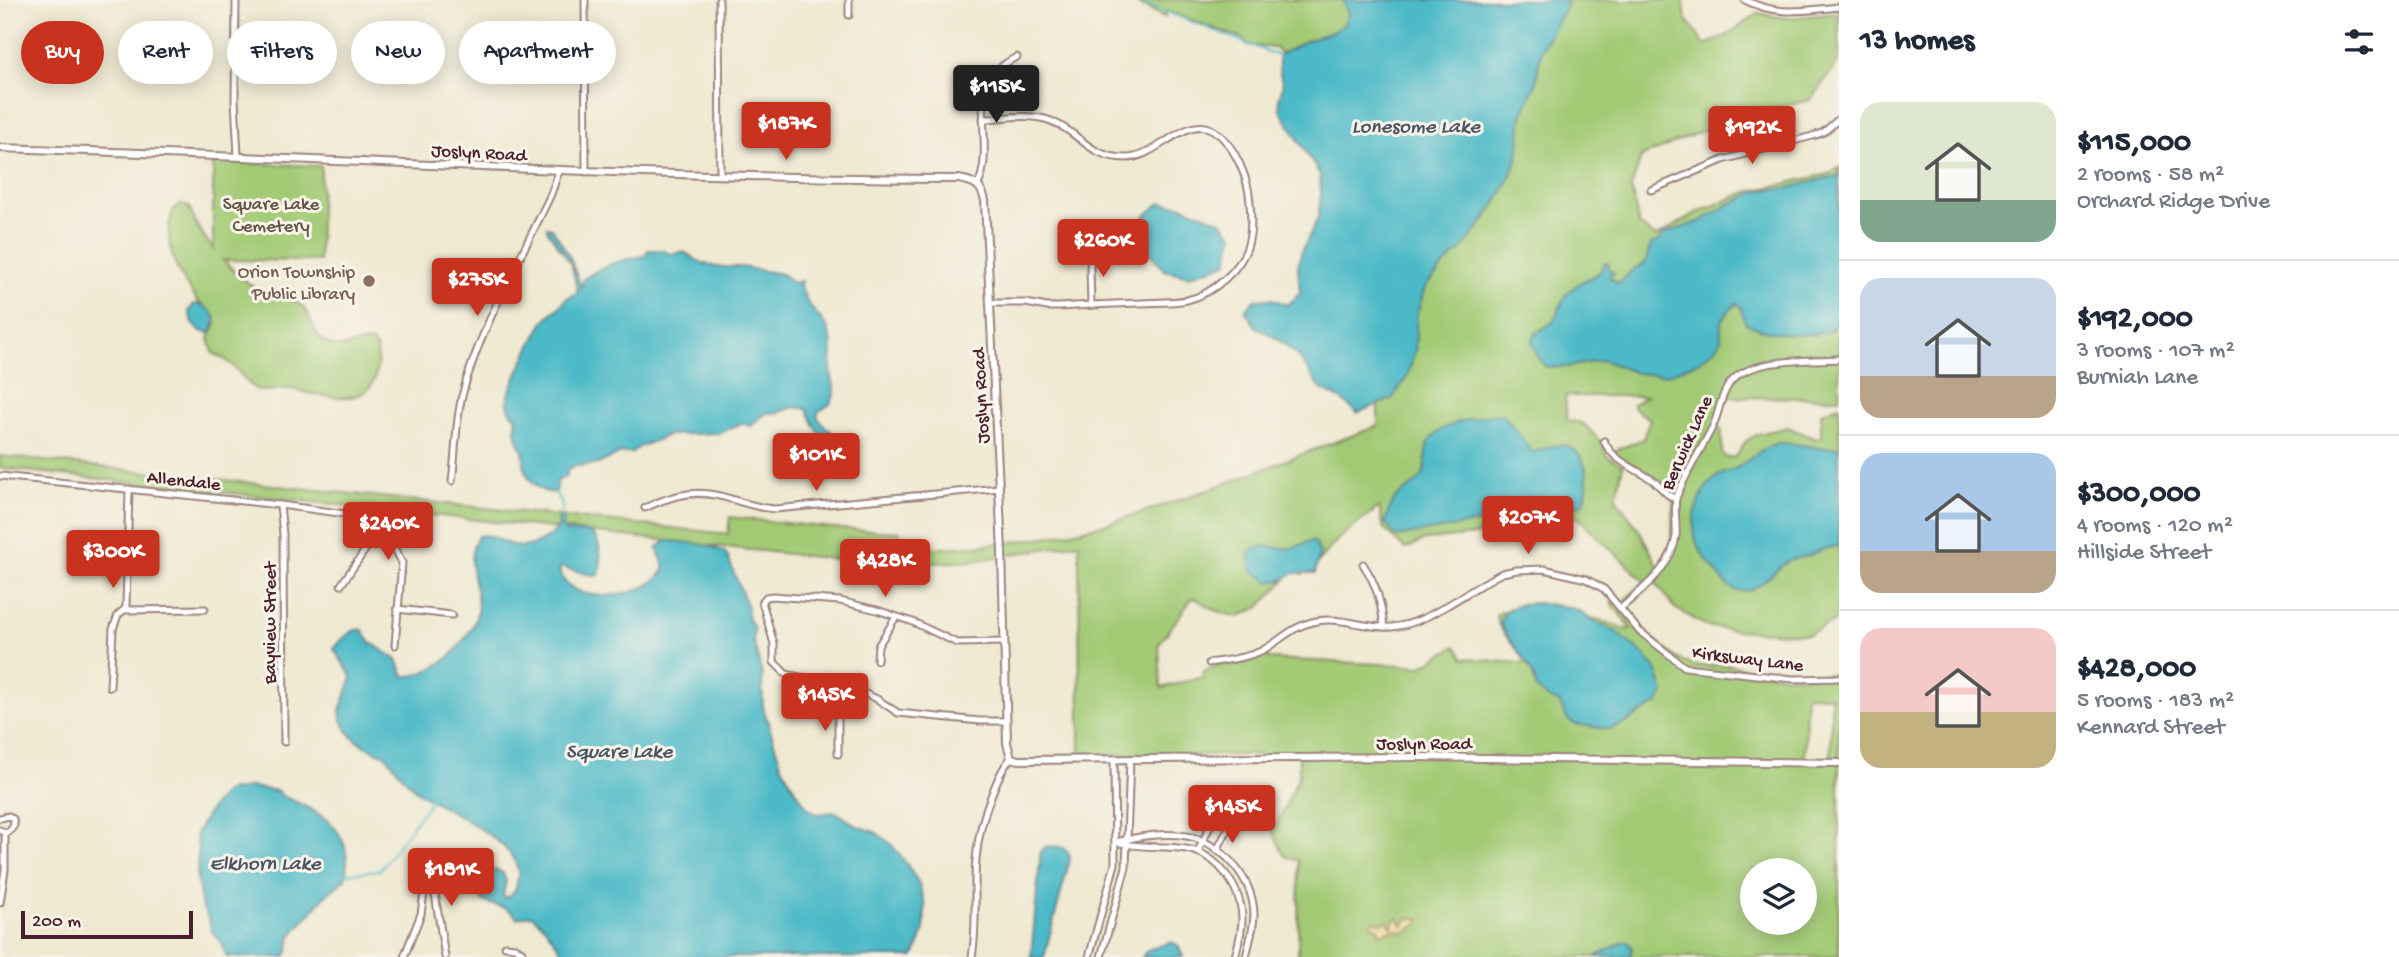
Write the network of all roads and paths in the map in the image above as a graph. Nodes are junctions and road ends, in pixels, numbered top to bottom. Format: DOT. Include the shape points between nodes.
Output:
graph roads {
  1 [pos="236,0"];
  2 [pos="585,0"];
  3 [pos="719,0"];
  4 [pos="849,0"];
  5 [pos="1745,0"];
  6 [pos="1839,7"];
  7 [pos="849,15"];
  8 [pos="1017,57"];
  9 [pos="983,119"];
  10 [pos="1839,119"];
  11 [pos="0,148"];
  12 [pos="238,156"];
  13 [pos="559,171"];
  14 [pos="586,172"];
  15 [pos="720,174"];
  16 [pos="978,185"];
  17 [pos="1651,190"];
  18 [pos="1092,252"];
  19 [pos="990,303"];
  20 [pos="1091,305"];
  21 [pos="1839,359"];
  22 [pos="1604,440"];
  23 [pos="0,476"];
  24 [pos="452,481"];
  25 [pos="999,488"];
  26 [pos="129,489"];
  27 [pos="1676,498"];
  28 [pos="280,505"];
  29 [pos="645,508"];
  30 [pos="379,530"];
  31 [pos="1363,564"];
  32 [pos="341,584"];
  33 [pos="205,609"];
  34 [pos="1620,609"];
  35 [pos="124,610"];
  36 [pos="397,610"];
  37 [pos="452,615"];
  38 [pos="896,617"];
  39 [pos="1384,627"];
  40 [pos="1004,642"];
  41 [pos="395,646"];
  42 [pos="877,660"];
  43 [pos="1209,663"];
  44 [pos="1839,678"];
  45 [pos="110,687"];
  46 [pos="838,711"];
  47 [pos="1007,721"];
  48 [pos="284,741"];
  49 [pos="838,754"];
  50 [pos="1011,758"];
  51 [pos="1129,758"];
  52 [pos="1114,759"];
  53 [pos="1839,763"];
  54 [pos="0,818"];
  55 [pos="2,831"];
  56 [pos="1202,841"];
  57 [pos="1116,842"];
  58 [pos="1128,842"];
  59 [pos="1217,850"];
  60 [pos="1198,851"];
  61 [pos="1211,858"];
  62 [pos="0,902"];
  63 [pos="505,946"];
  64 [pos="404,957"];
  65 [pos="444,957"];
  66 [pos="522,957"];
  67 [pos="972,957"];
  68 [pos="1089,957"];
  69 [pos="1101,957"];
  70 [pos="1235,957"];
  71 [pos="1246,957"];
  1 -- 12 [label="street"];
  2 -- 14 [label="street"];
  3 -- 15 [label="street"];
  4 -- 7 [label="street"];
  5 -- 6 [label="street" via="1774,11"];
  8 -- 9 [label="street" via="994,74 986,89"];
  9 -- 16 [label="street" via="984,166"];
  9 -- 20 [label="street" via="1048,120 1093,151 1113,158 1138,157 1189,128 1206,127 1223,139 1241,165 1249,187 1251,225 1236,268 1188,300"];
  10 -- 17 [label="street" via="1816,135 1723,160"];
  11 -- 12 [label="street, Joslyn Road"];
  12 -- 13 [label="street, Joslyn Road"];
  13 -- 14 [label="street, Joslyn Road"];
  13 -- 24 [label="street" via="468,376 457,417"];
  14 -- 15 [label="street, Joslyn Road"];
  15 -- 16 [label="street, Joslyn Road" via="958,179"];
  16 -- 19 [label="street, Joslyn Road" via="985,201"];
  18 -- 20 [label="street"];
  19 -- 20 [label="street"];
  19 -- 25 [label="street, Joslyn Road"];
  21 -- 27 [label="street, Berwick Lane" via="1775,363 1729,383"];
  22 -- 27 [label="street" via="1614,456"];
  23 -- 26 [label="street, Allendale"];
  25 -- 29 [label="street" via="775,509 695,493 676,495"];
  25 -- 40 [label="street, Joslyn Road"];
  26 -- 28 [label="street, Allendale"];
  26 -- 35 [label="street"];
  27 -- 34 [label="street, Berwick Lane" via="1674,548 1660,571"];
  28 -- 30 [label="street, Allendale" via="346,514"];
  28 -- 48 [label="street, Bayview Street"];
  30 -- 32 [label="street"];
  30 -- 36 [label="street" via="391,541 402,563"];
  31 -- 39 [label="street" via="1380,595"];
  33 -- 35 [label="street"];
  34 -- 39 [label="street, Kirksway Lane" via="1604,589 1586,579 1544,569 1517,570 1489,579 1422,619"];
  34 -- 44 [label="street, Kirksway Lane" via="1648,639 1685,667 1793,680"];
  35 -- 45 [label="street" via="113,629"];
  36 -- 37 [label="street"];
  36 -- 41 [label="street"];
  38 -- 40 [label="street" via="957,643"];
  38 -- 42 [label="street" via="878,646"];
  38 -- 46 [label="street" via="840,601 773,596 762,602 775,662 786,674 809,679 812,703 821,713"];
  39 -- 43 [label="street, Kirksway Lane" via="1314,622 1247,657"];
  40 -- 47 [label="street, Joslyn Road"];
  46 -- 47 [label="street" via="855,694 866,694 898,713"];
  46 -- 49 [label="street"];
  47 -- 50 [label="street, Joslyn Road"];
  50 -- 52 [label="street, Joslyn Road"];
  50 -- 67 [label="street" via="991,797 979,839"];
  51 -- 52 [label="street, Joslyn Road"];
  51 -- 53 [label="street, Joslyn Road"];
  51 -- 58 [label="street"];
  52 -- 57 [label="street"];
  54 -- 55 [label="street" via="9,816 14,822 12,830"];
  55 -- 62 [label="street" via="5,870"];
  56 -- 58 [label="street" via="1169,835 1133,836"];
  56 -- 59 [label="street"];
  56 -- 59 [label="street" via="1217,814 1226,815 1230,825"];
  56 -- 60 [label="street"];
  57 -- 58 [label="street"];
  57 -- 68 [label="street" via="1113,874"];
  58 -- 60 [label="street"];
  58 -- 69 [label="street" via="1126,867"];
  59 -- 61 [label="street"];
  59 -- 71 [label="street" via="1249,889 1254,914"];
  60 -- 61 [label="street"];
  61 -- 70 [label="street" via="1230,879 1241,909"];
  63 -- 66 [label="street" via="515,947"];
  64 -- 65 [label="street" via="424,904 424,870 435,894"];
}
